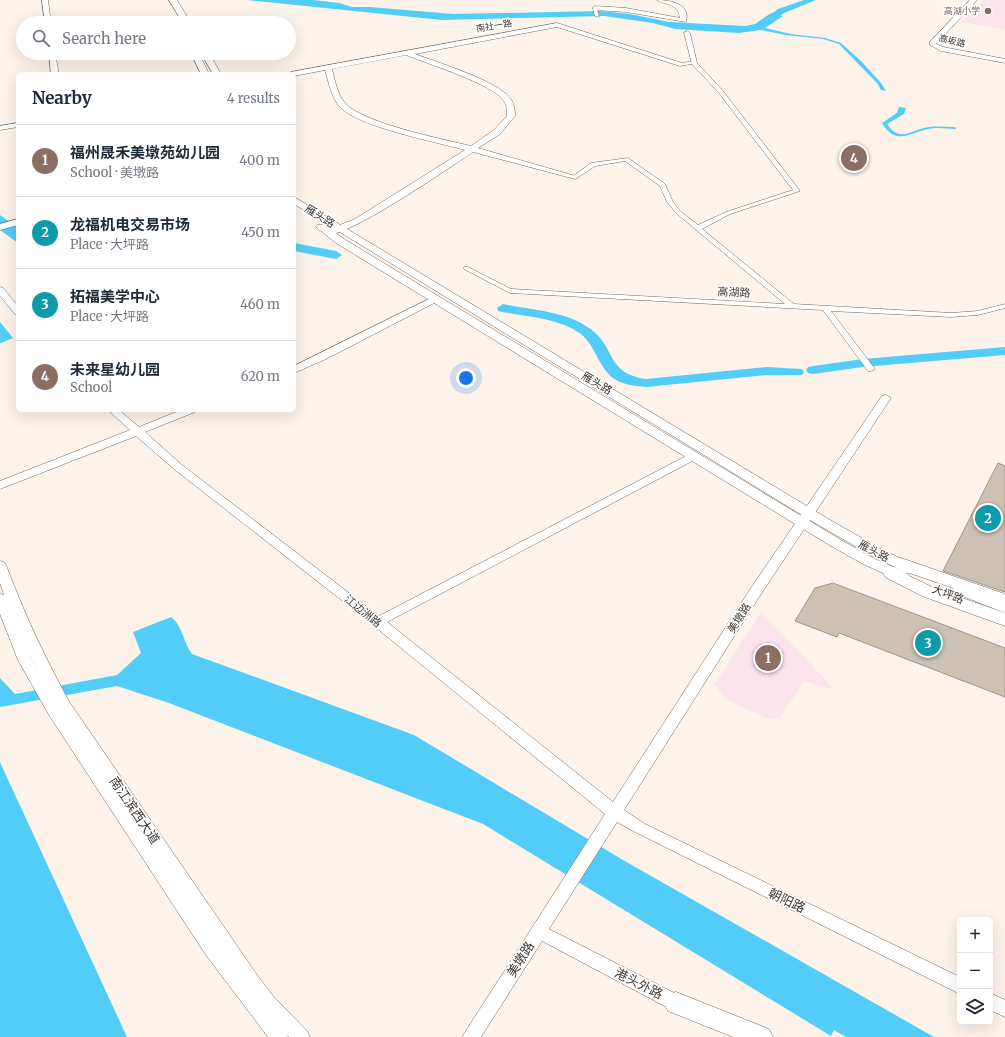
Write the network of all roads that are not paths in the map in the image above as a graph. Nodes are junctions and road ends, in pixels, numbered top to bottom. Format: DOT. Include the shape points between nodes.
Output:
graph roads {
  1 [pos="45,0"];
  2 [pos="173,0"];
  3 [pos="660,0"];
  4 [pos="974,0"];
  5 [pos="596,9"];
  6 [pos="47,16"];
  7 [pos="183,16"];
  8 [pos="597,16"];
  9 [pos="687,33"];
  10 [pos="407,53"];
  11 [pos="53,60"];
  12 [pos="198,60"];
  13 [pos="209,60"];
  14 [pos="1005,61"];
  15 [pos="694,63"];
  16 [pos="328,68"];
  17 [pos="55,72"];
  18 [pos="204,72"];
  19 [pos="216,72"];
  20 [pos="296,74"];
  21 [pos="16,125"];
  22 [pos="0,128"];
  23 [pos="472,150"];
  24 [pos="575,177"];
  25 [pos="296,201"];
  26 [pos="296,211"];
  27 [pos="16,223"];
  28 [pos="0,227"];
  29 [pos="698,228"];
  30 [pos="335,230"];
  31 [pos="466,268"];
  32 [pos="0,290"];
  33 [pos="435,299"];
  34 [pos="792,306"];
  35 [pos="1005,306"];
  36 [pos="825,308"];
  37 [pos="16,310"];
  38 [pos="296,369"];
  39 [pos="871,369"];
  40 [pos="886,398"];
  41 [pos="115,412"];
  42 [pos="186,412"];
  43 [pos="136,432"];
  44 [pos="694,456"];
  45 [pos="0,485"];
  46 [pos="805,517"];
  47 [pos="0,565"];
  48 [pos="896,568"];
  49 [pos="0,598"];
  50 [pos="1005,600"];
  51 [pos="1005,608"];
  52 [pos="1005,612"];
  53 [pos="1005,620"];
  54 [pos="377,622"];
  55 [pos="33,662"];
  56 [pos="60,709"];
  57 [pos="614,812"];
  58 [pos="538,931"];
  59 [pos="957,985"];
  60 [pos="676,1003"];
  61 [pos="993,1003"];
  62 [pos="1005,1009"];
  63 [pos="279,1037"];
  64 [pos="301,1037"];
  65 [pos="471,1037"];
  66 [pos="739,1037"];
  67 [pos="761,1037"];
  1 -- 6 [label="street"];
  2 -- 7 [label="main road"];
  3 -- 5 [label="street" via="680,8 684,21 628,10"];
  4 -- 14 [label="street, 高坂路" via="932,43 933,45 941,49"];
  5 -- 8 [label="street"];
  9 -- 15 [label="street"];
  10 -- 15 [label="street, 南社一路" via="560,26 682,65"];
  10 -- 16 [label="street, 南社一路"];
  10 -- 23 [label="street" via="485,83 508,99 512,109 510,119"];
  11 -- 17 [label="street"];
  12 -- 18 [label="main road"];
  13 -- 19 [label="main road"];
  15 -- 29 [label="street" via="721,92 797,191 728,213"];
  16 -- 20 [label="street, 南社一路"];
  16 -- 23 [label="street" via="337,100 355,115 376,124"];
  21 -- 22 [label="street"];
  23 -- 24 [label="street"];
  23 -- 30 [label="street" via="358,221"];
  24 -- 29 [label="street" via="593,164 626,159 662,185 672,205"];
  25 -- 30 [label="main road, 雁头路"];
  26 -- 30 [label="main road, 雁头路"];
  27 -- 28 [label="street"];
  29 -- 34 [label="street"];
  30 -- 33 [label="main road, 雁头路" via="340,241"];
  30 -- 46 [label="main road, 雁头路" via="633,405"];
  31 -- 34 [label="street, 高湖路" via="510,291"];
  32 -- 37 [label="street"];
  33 -- 38 [label="street"];
  33 -- 44 [label="main road, 雁头路"];
  34 -- 36 [label="street, 高湖路"];
  35 -- 36 [label="street, 高湖路" via="984,312 957,315"];
  36 -- 39 [label="street"];
  40 -- 46 [label="street, 美墩路"];
  41 -- 43 [label="street, 江边洲路"];
  42 -- 43 [label="street"];
  43 -- 45 [label="street"];
  43 -- 54 [label="street, 江边洲路"];
  44 -- 46 [label="main road, 雁头路"];
  44 -- 54 [label="street"];
  46 -- 48 [label="main road, 雁头路" via="849,551"];
  46 -- 57 [label="street, 美墩路"];
  47 -- 55 [label="street, 南江滨西大道"];
  48 -- 50 [label="highway"];
  48 -- 51 [label="main road, 大坪路"];
  48 -- 52 [label="main road, 大坪路" via="959,598"];
  48 -- 53 [label="highway" via="928,592"];
  49 -- 55 [label="street, 南江滨西大道"];
  54 -- 57 [label="street, 江边洲路"];
  55 -- 56 [label="street, 南江滨西大道"];
  56 -- 63 [label="street, 南江滨西大道" via="212,950"];
  56 -- 64 [label="street, 南江滨西大道" via="251,982"];
  57 -- 58 [label="street, 美墩路"];
  57 -- 59 [label="street, 朝阳路" via="640,828"];
  58 -- 60 [label="street, 港头外路"];
  58 -- 65 [label="street, 美墩路"];
  60 -- 66 [label="street, 港头外路"];
  60 -- 67 [label="highway"];
  61 -- 62 [label="street"];
}
